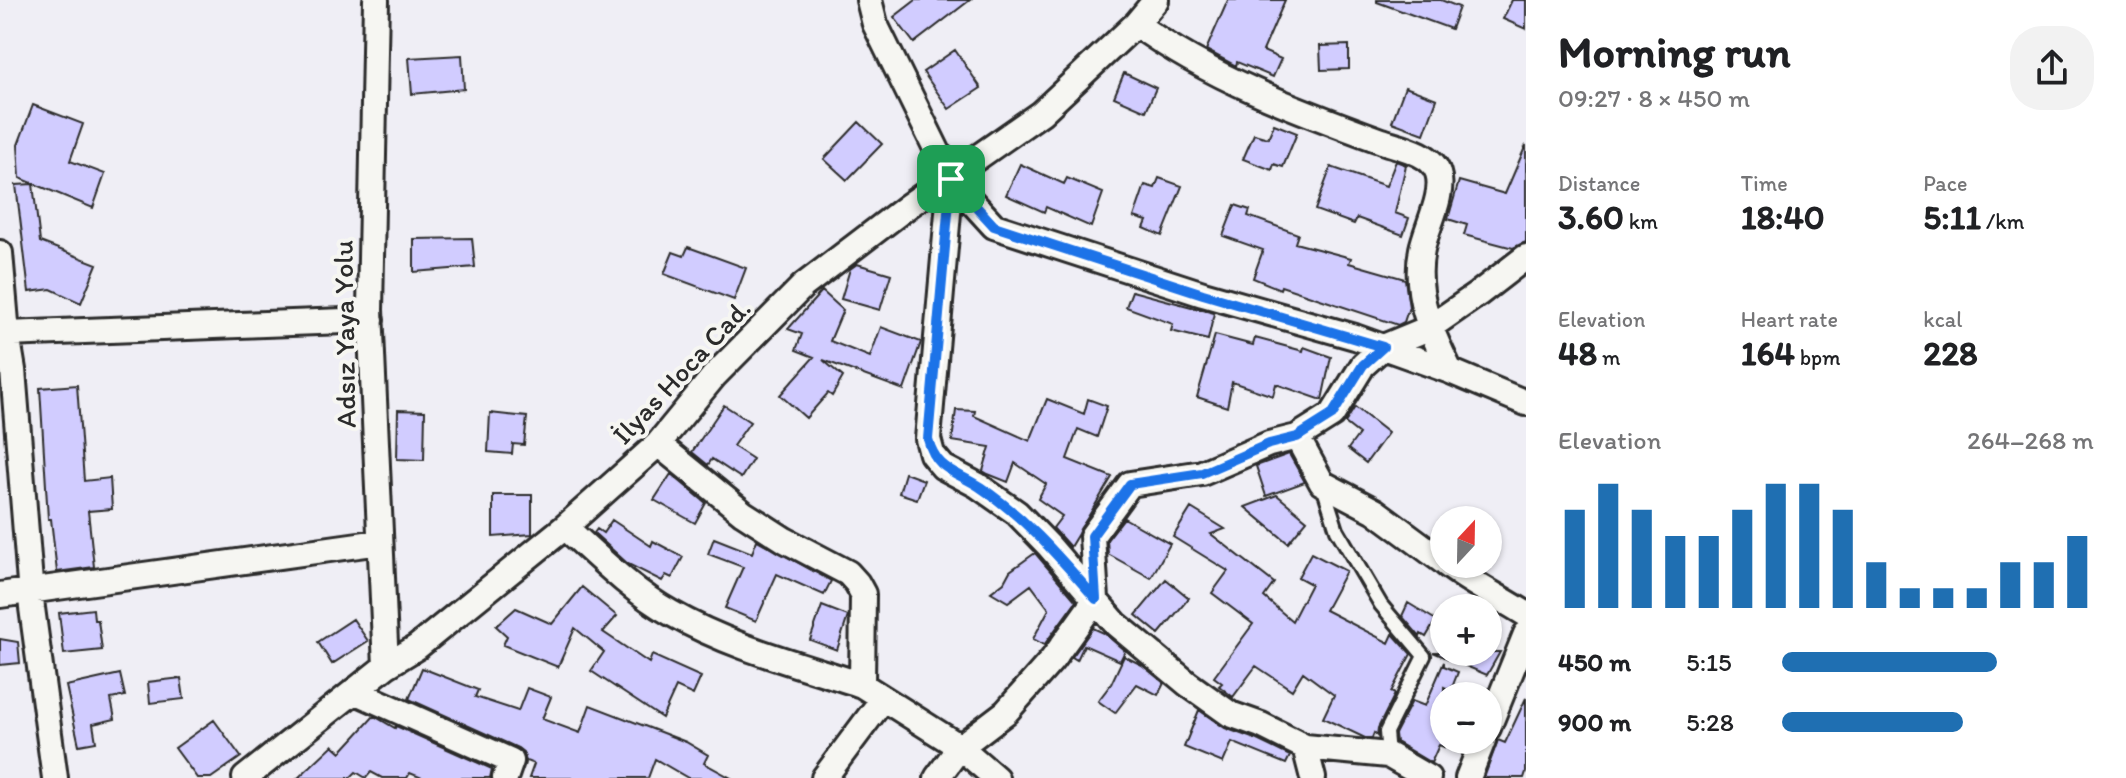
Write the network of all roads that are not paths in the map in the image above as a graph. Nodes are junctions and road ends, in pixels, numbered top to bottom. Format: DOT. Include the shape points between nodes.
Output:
graph roads {
  1 [pos="376,0"];
  2 [pos="869,0"];
  3 [pos="1156,0"];
  4 [pos="1136,24"];
  5 [pos="951,179"];
  6 [pos="0,253"];
  7 [pos="1526,257"];
  8 [pos="371,320"];
  9 [pos="1429,328"];
  10 [pos="7,334"];
  11 [pos="1383,347"];
  12 [pos="7,371"];
  13 [pos="1450,371"];
  14 [pos="1526,403"];
  15 [pos="1297,437"];
  16 [pos="658,444"];
  17 [pos="1322,483"];
  18 [pos="565,527"];
  19 [pos="380,542"];
  20 [pos="1430,552"];
  21 [pos="1465,578"];
  22 [pos="30,591"];
  23 [pos="0,595"];
  24 [pos="1096,599"];
  25 [pos="1526,614"];
  26 [pos="1526,634"];
  27 [pos="386,666"];
  28 [pos="862,685"];
  29 [pos="354,691"];
  30 [pos="1502,693"];
  31 [pos="883,699"];
  32 [pos="960,747"];
  33 [pos="1305,747"];
  34 [pos="1477,754"];
  35 [pos="1388,755"];
  36 [pos="55,778"];
  37 [pos="245,778"];
  38 [pos="505,778"];
  39 [pos="824,778"];
  40 [pos="937,778"];
  41 [pos="996,778"];
  42 [pos="1313,778"];
  43 [pos="1428,778"];
  44 [pos="1468,778"];
  1 -- 8 [label="street, Adsız Yaya Yolu"];
  2 -- 5 [label="street" via="875,24"];
  3 -- 4 [label="street, İlyas Hoca Cad."];
  4 -- 5 [label="street, İlyas Hoca Cad." via="1041,113"];
  4 -- 9 [label="street" via="1204,66 1296,110 1433,163 1440,179 1420,263 1422,308"];
  5 -- 11 [label="street" via="994,226"];
  5 -- 16 [label="street, İlyas Hoca Cad." via="803,286 714,376"];
  5 -- 24 [label="street" via="928,439 932,454 943,467 1017,513"];
  6 -- 10 [label="street"];
  7 -- 9 [label="street"];
  8 -- 10 [label="street"];
  8 -- 19 [label="street, Adsız Yaya Yolu"];
  9 -- 11 [label="street"];
  9 -- 13 [label="street"];
  10 -- 12 [label="street"];
  11 -- 13 [label="street"];
  11 -- 15 [label="street" via="1363,365 1332,415"];
  12 -- 22 [label="street"];
  13 -- 14 [label="street"];
  15 -- 17 [label="street"];
  15 -- 24 [label="street" via="1202,473 1130,484 1092,536"];
  16 -- 18 [label="street, İlyas Hoca Cad."];
  16 -- 28 [label="street" via="743,513 857,583 863,594"];
  17 -- 20 [label="street" via="1375,511"];
  17 -- 35 [label="lane" via="1337,530 1381,605 1424,656 1386,732"];
  18 -- 27 [label="street, İlyas Hoca Cad." via="417,647"];
  18 -- 28 [label="street" via="668,612 721,638"];
  19 -- 22 [label="street"];
  19 -- 27 [label="street, Adsız Yaya Yolu"];
  21 -- 25 [label="street"];
  22 -- 23 [label="street"];
  22 -- 36 [label="street"];
  24 -- 32 [label="street" via="1006,712"];
  24 -- 33 [label="street" via="1116,624 1230,714"];
  26 -- 30 [label="street"];
  27 -- 29 [label="street, İlyas Hoca Cad."];
  28 -- 31 [label="street"];
  29 -- 37 [label="street, İlyas Hoca Cad."];
  29 -- 38 [label="street" via="511,761"];
  31 -- 32 [label="street"];
  31 -- 39 [label="street"];
  32 -- 40 [label="street"];
  32 -- 41 [label="street"];
  33 -- 35 [label="street"];
  33 -- 42 [label="street"];
  34 -- 44 [label="street"];
  35 -- 43 [label="street"];
}
